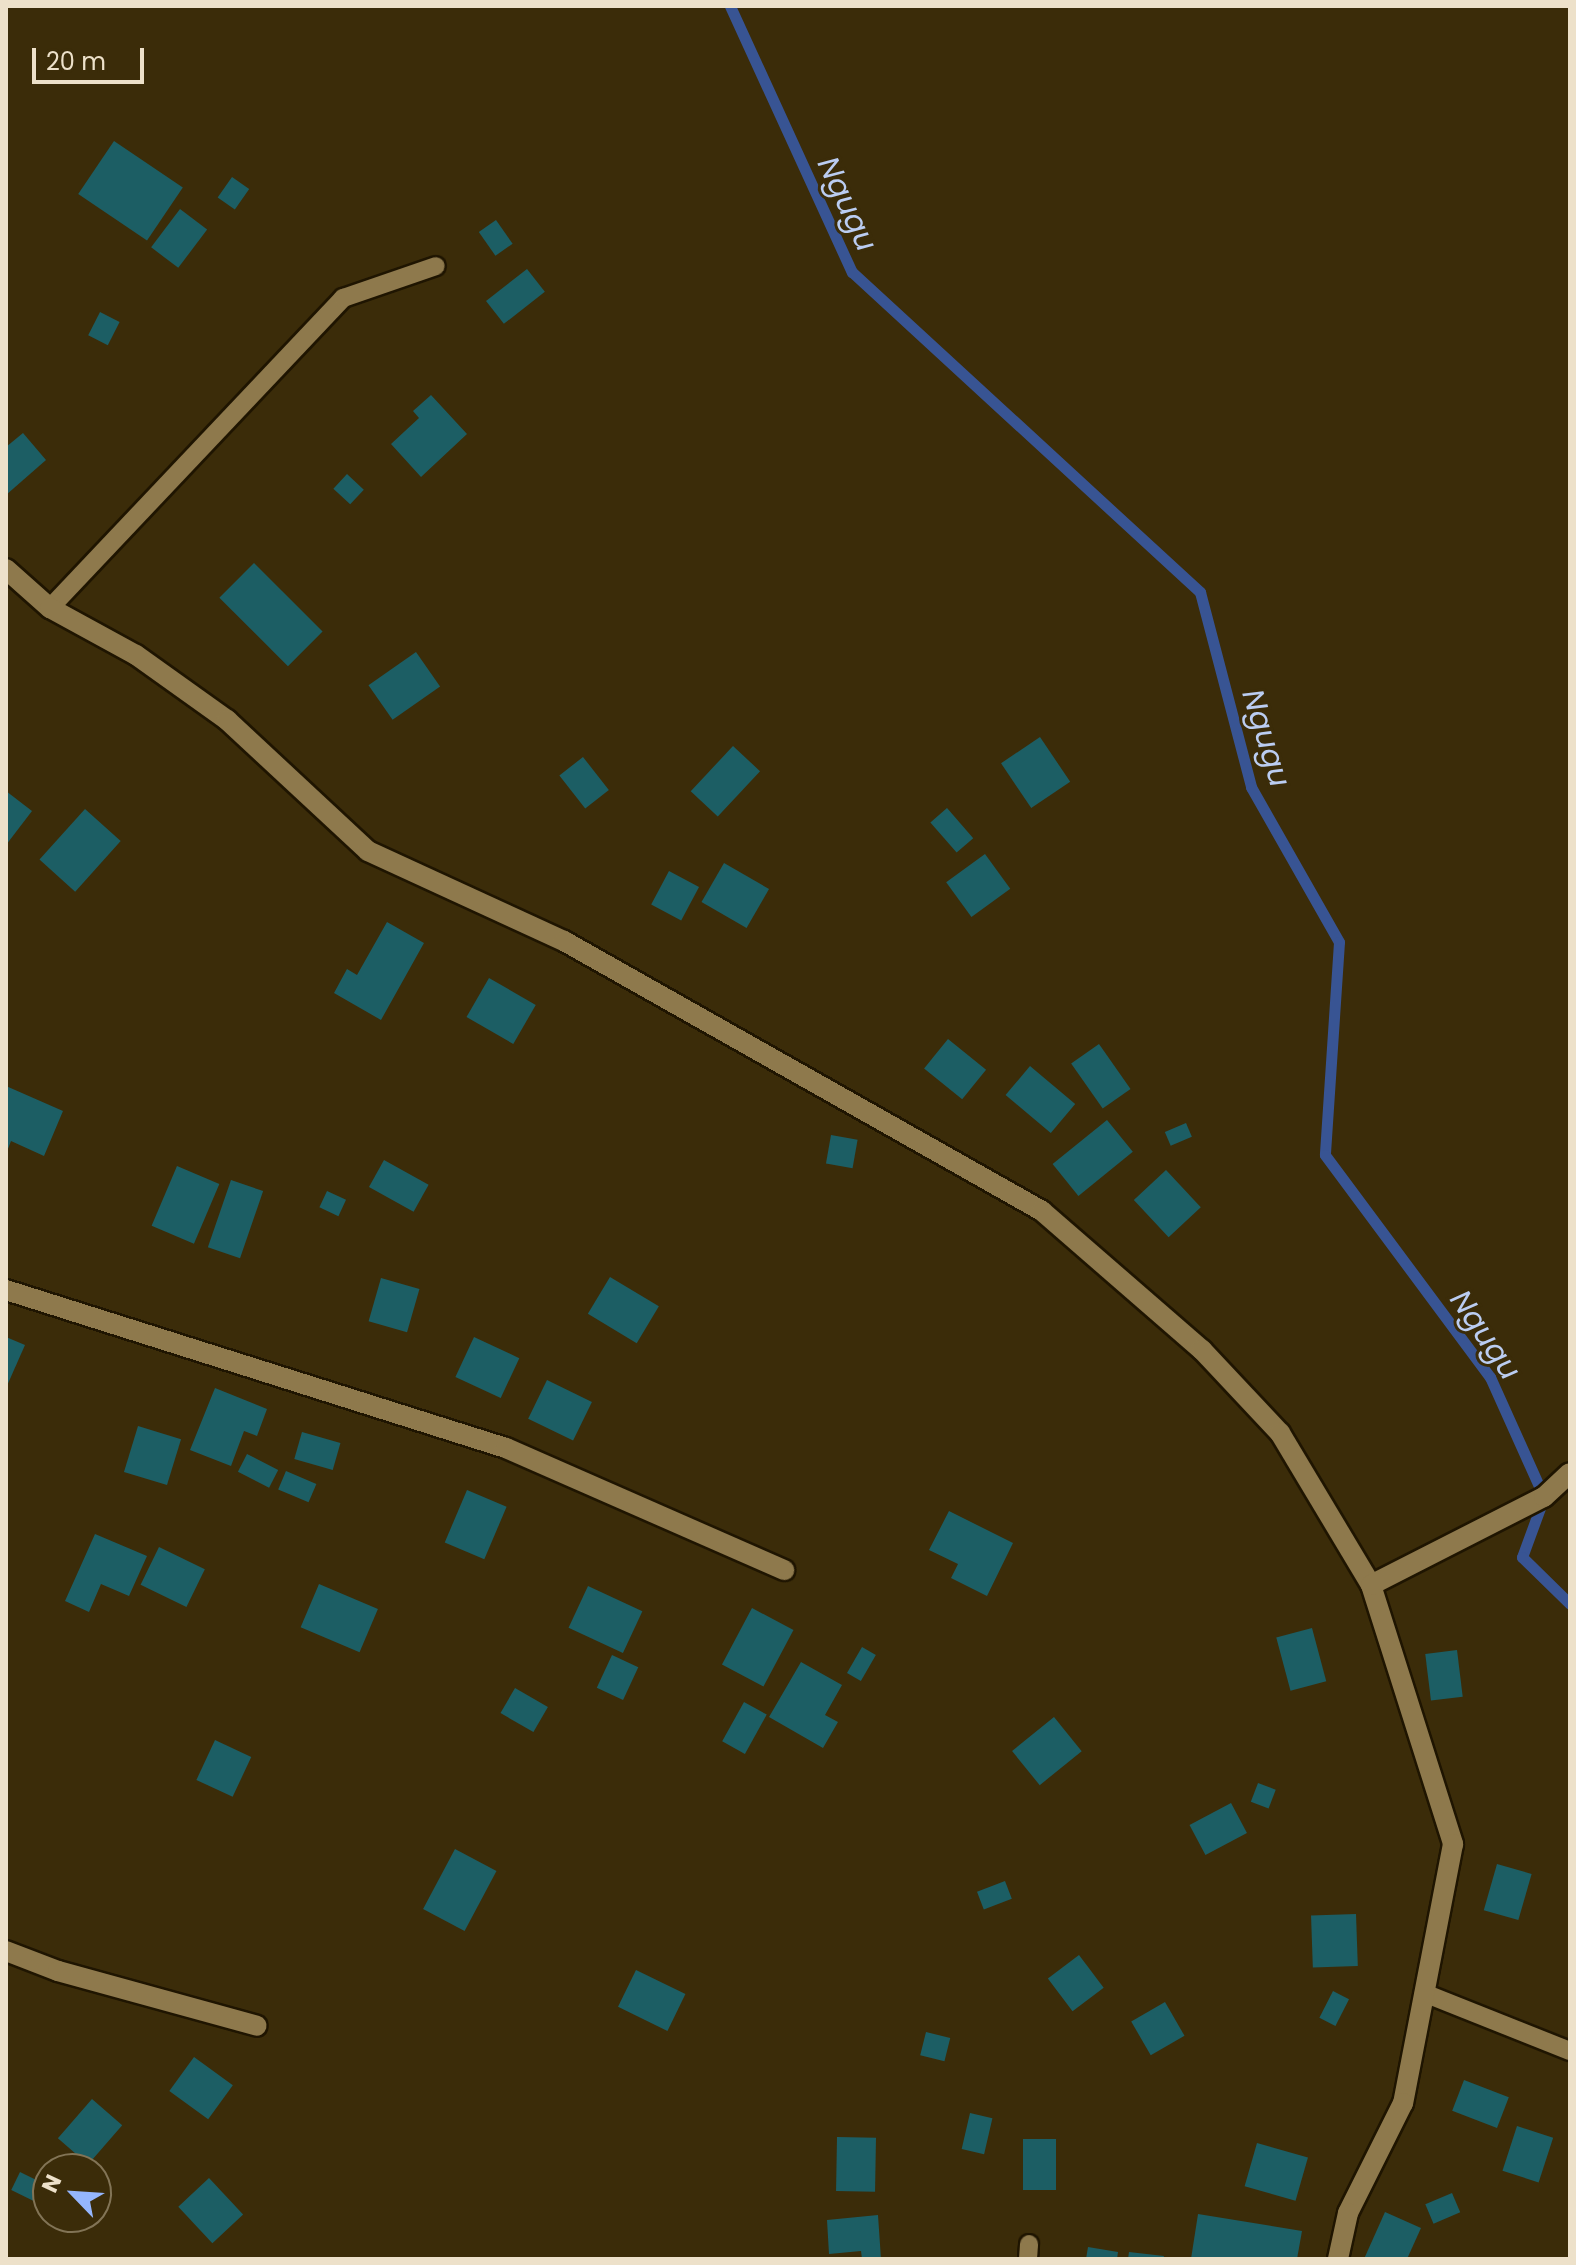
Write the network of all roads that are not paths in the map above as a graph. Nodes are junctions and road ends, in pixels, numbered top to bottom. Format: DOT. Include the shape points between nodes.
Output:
graph roads {
  1 [pos="436,266"];
  2 [pos="6,569"];
  3 [pos="50,608"];
  4 [pos="6,1290"];
  5 [pos="1570,1473"];
  6 [pos="784,1570"];
  7 [pos="1371,1585"];
  8 [pos="6,1951"];
  9 [pos="1424,1993"];
  10 [pos="257,2026"];
  11 [pos="1570,2051"];
  12 [pos="1338,2259"];
  1 -- 3 [label="lane" via="343,298"];
  2 -- 3 [label="street"];
  3 -- 7 [label="street" via="136,655 227,720 368,851 564,941 1042,1211 1202,1350 1280,1433"];
  4 -- 6 [label="street" via="506,1448"];
  5 -- 7 [label="street" via="1544,1497"];
  7 -- 9 [label="street" via="1453,1844"];
  8 -- 10 [label="street" via="58,1971"];
  9 -- 11 [label="lane"];
  9 -- 12 [label="street" via="1403,2103 1348,2213"];
}
